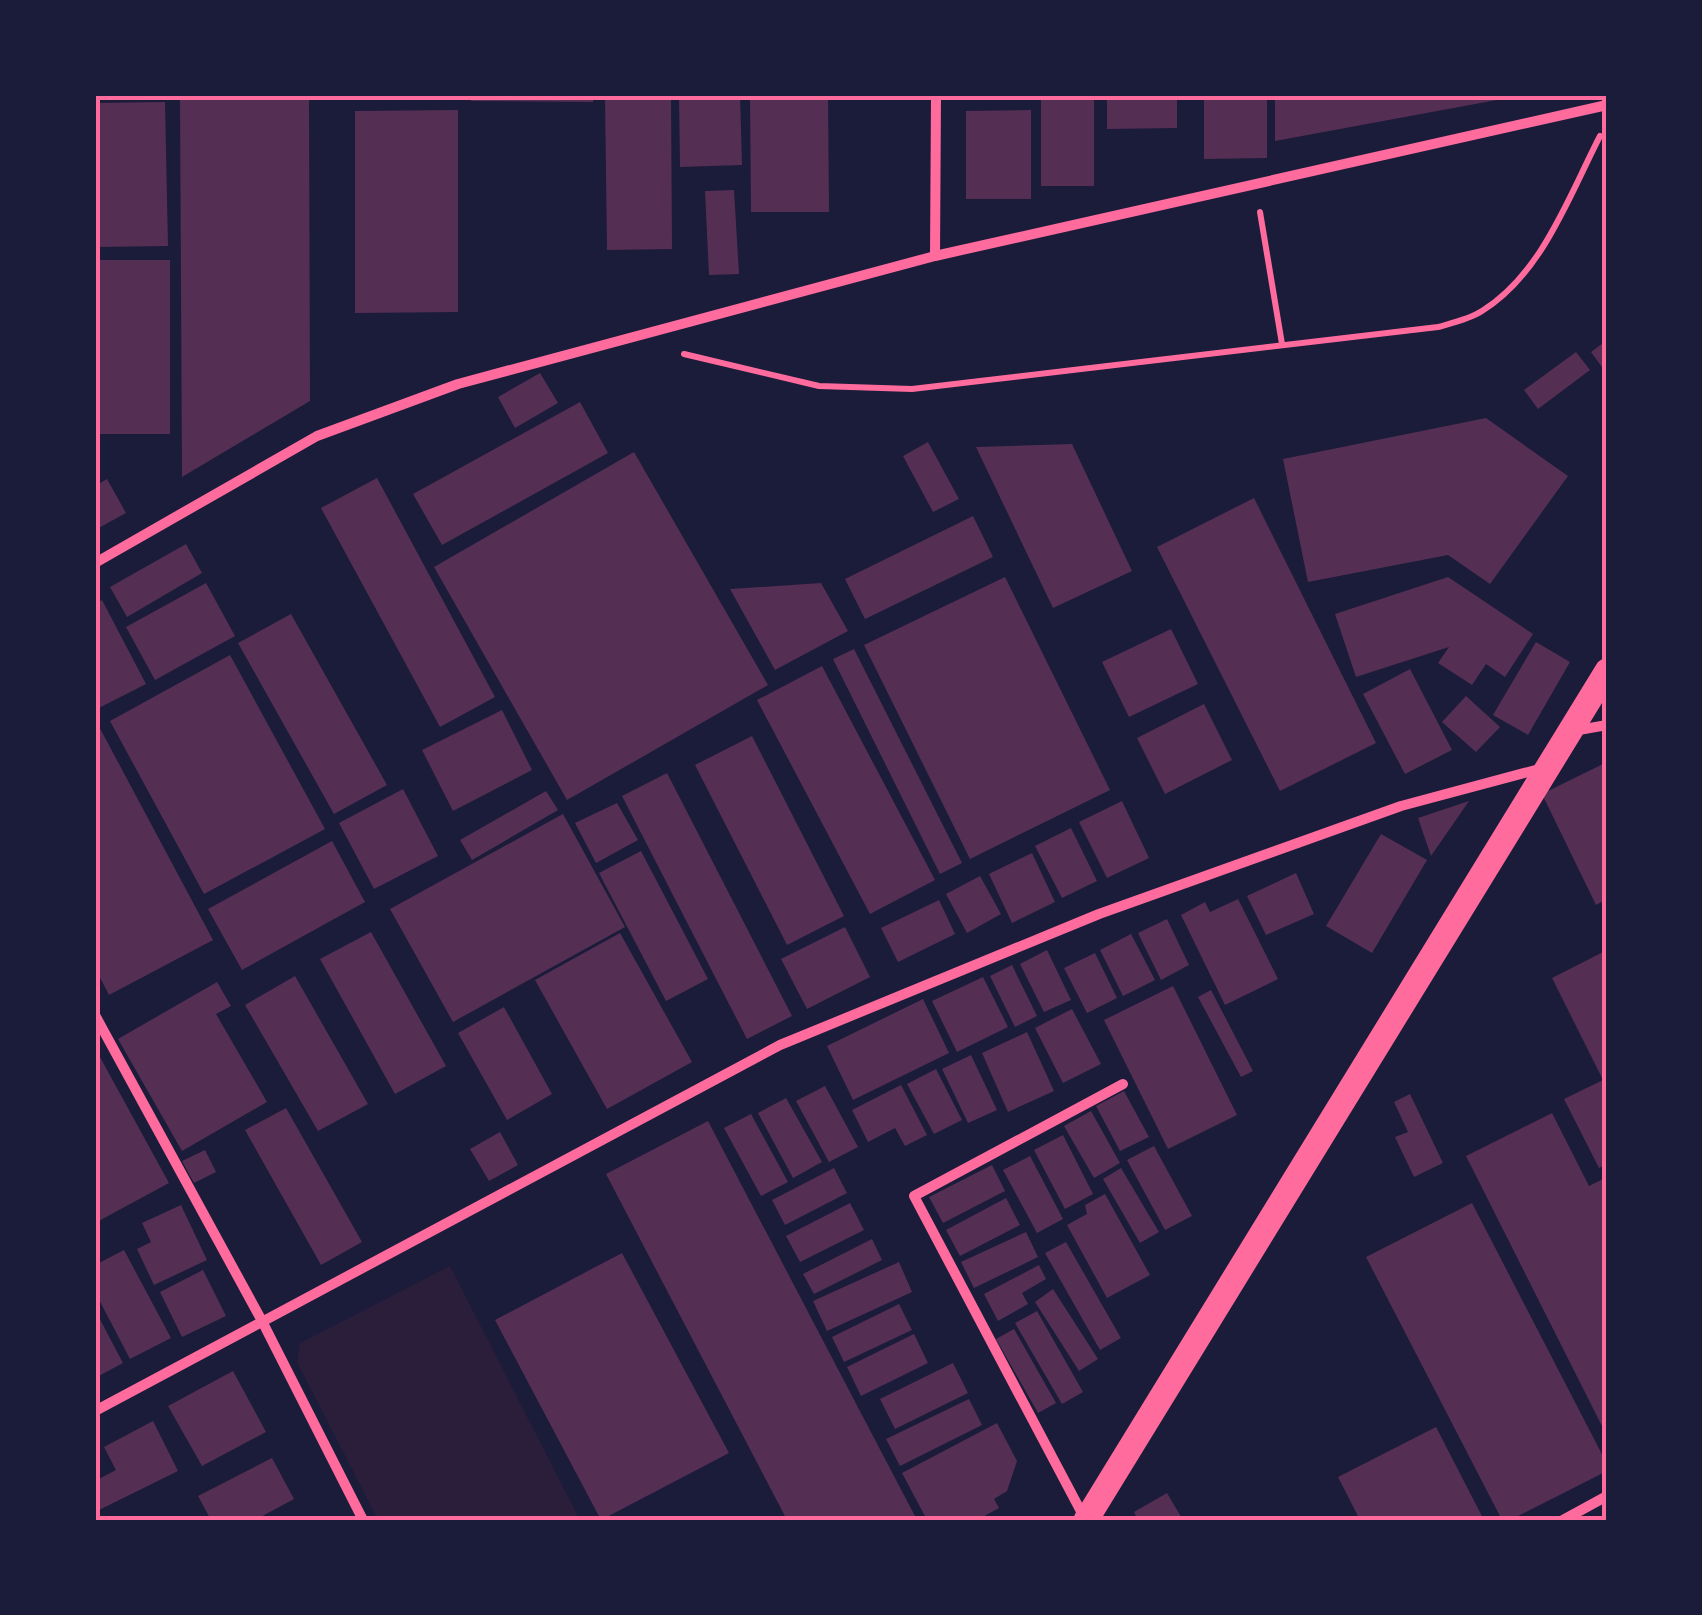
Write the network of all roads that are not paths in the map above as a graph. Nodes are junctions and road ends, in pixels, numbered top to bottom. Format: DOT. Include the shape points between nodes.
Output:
graph roads {
  1 [pos="936,95"];
  2 [pos="1607,105"];
  3 [pos="935,256"];
  4 [pos="95,563"];
  5 [pos="1607,671"];
  6 [pos="1607,725"];
  7 [pos="1568,732"];
  8 [pos="1544,768"];
  9 [pos="95,1015"];
  10 [pos="1123,1084"];
  11 [pos="262,1322"];
  12 [pos="95,1411"];
  13 [pos="1607,1496"];
  14 [pos="364,1520"];
  15 [pos="1086,1520"];
  16 [pos="1563,1520"];
  1 -- 3 [label="street"];
  2 -- 3 [label="street"];
  3 -- 4 [label="street" via="458,384 317,436"];
  5 -- 7 [label="main road"];
  6 -- 7 [label="street"];
  7 -- 8 [label="main road"];
  8 -- 11 [label="street" via="1402,806 1099,914 780,1044"];
  8 -- 15 [label="main road"];
  9 -- 11 [label="street"];
  10 -- 15 [label="street" via="914,1196"];
  11 -- 12 [label="street"];
  11 -- 14 [label="street"];
  13 -- 16 [label="street"];
}
